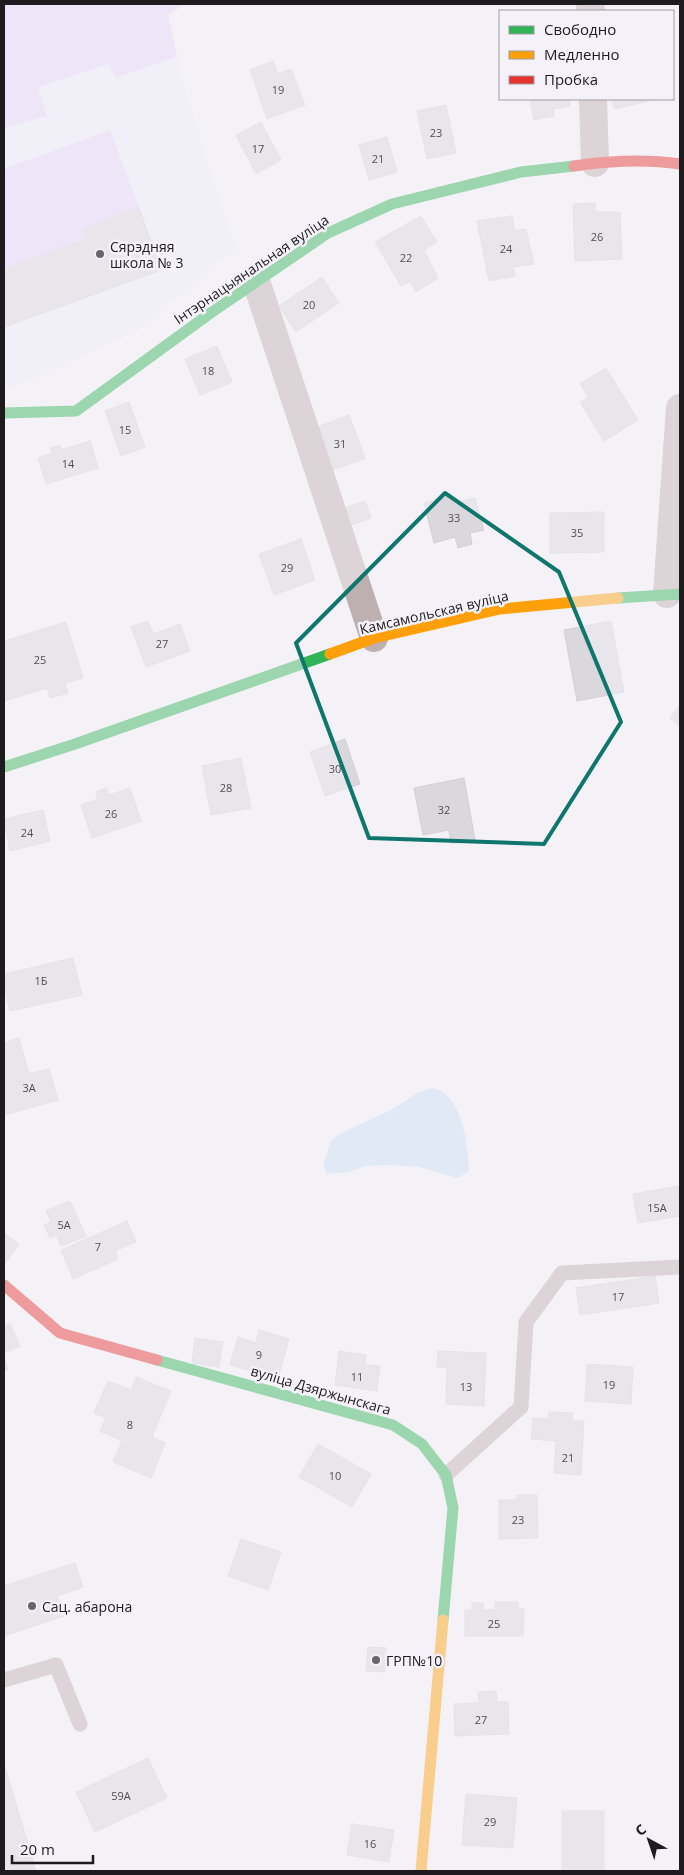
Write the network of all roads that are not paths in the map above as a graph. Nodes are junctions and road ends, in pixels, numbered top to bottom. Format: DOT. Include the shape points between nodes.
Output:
graph roads {
  1 [pos="593,100"];
  2 [pos="595,163"];
  3 [pos="680,164"];
  4 [pos="256,281"];
  5 [pos="680,408"];
  6 [pos="4,413"];
  7 [pos="673,594"];
  8 [pos="374,638"];
  9 [pos="4,767"];
  10 [pos="680,1267"];
  11 [pos="4,1285"];
  12 [pos="446,1475"];
  13 [pos="4,1680"];
  14 [pos="80,1724"];
  15 [pos="421,1871"];
  1 -- 2 [label="street"];
  2 -- 3 [label="street, Інтэрнацыянальная вуліца"];
  2 -- 4 [label="street, Інтэрнацыянальная вуліца" via="521,172 392,204 328,233"];
  4 -- 6 [label="street, Інтэрнацыянальная вуліца" via="76,411"];
  4 -- 8 [label="street"];
  5 -- 7 [label="street"];
  7 -- 8 [label="street, Камсамольская вуліца" via="500,609"];
  8 -- 9 [label="street, Камсамольская вуліца"];
  10 -- 12 [label="lane" via="562,1273 526,1322 521,1407"];
  11 -- 12 [label="street, вуліца Дзяржынскага" via="60,1333 393,1425 422,1444"];
  12 -- 15 [label="street, вуліца Дзяржынскага" via="453,1508"];
  13 -- 14 [label="lane" via="56,1666"];
}
